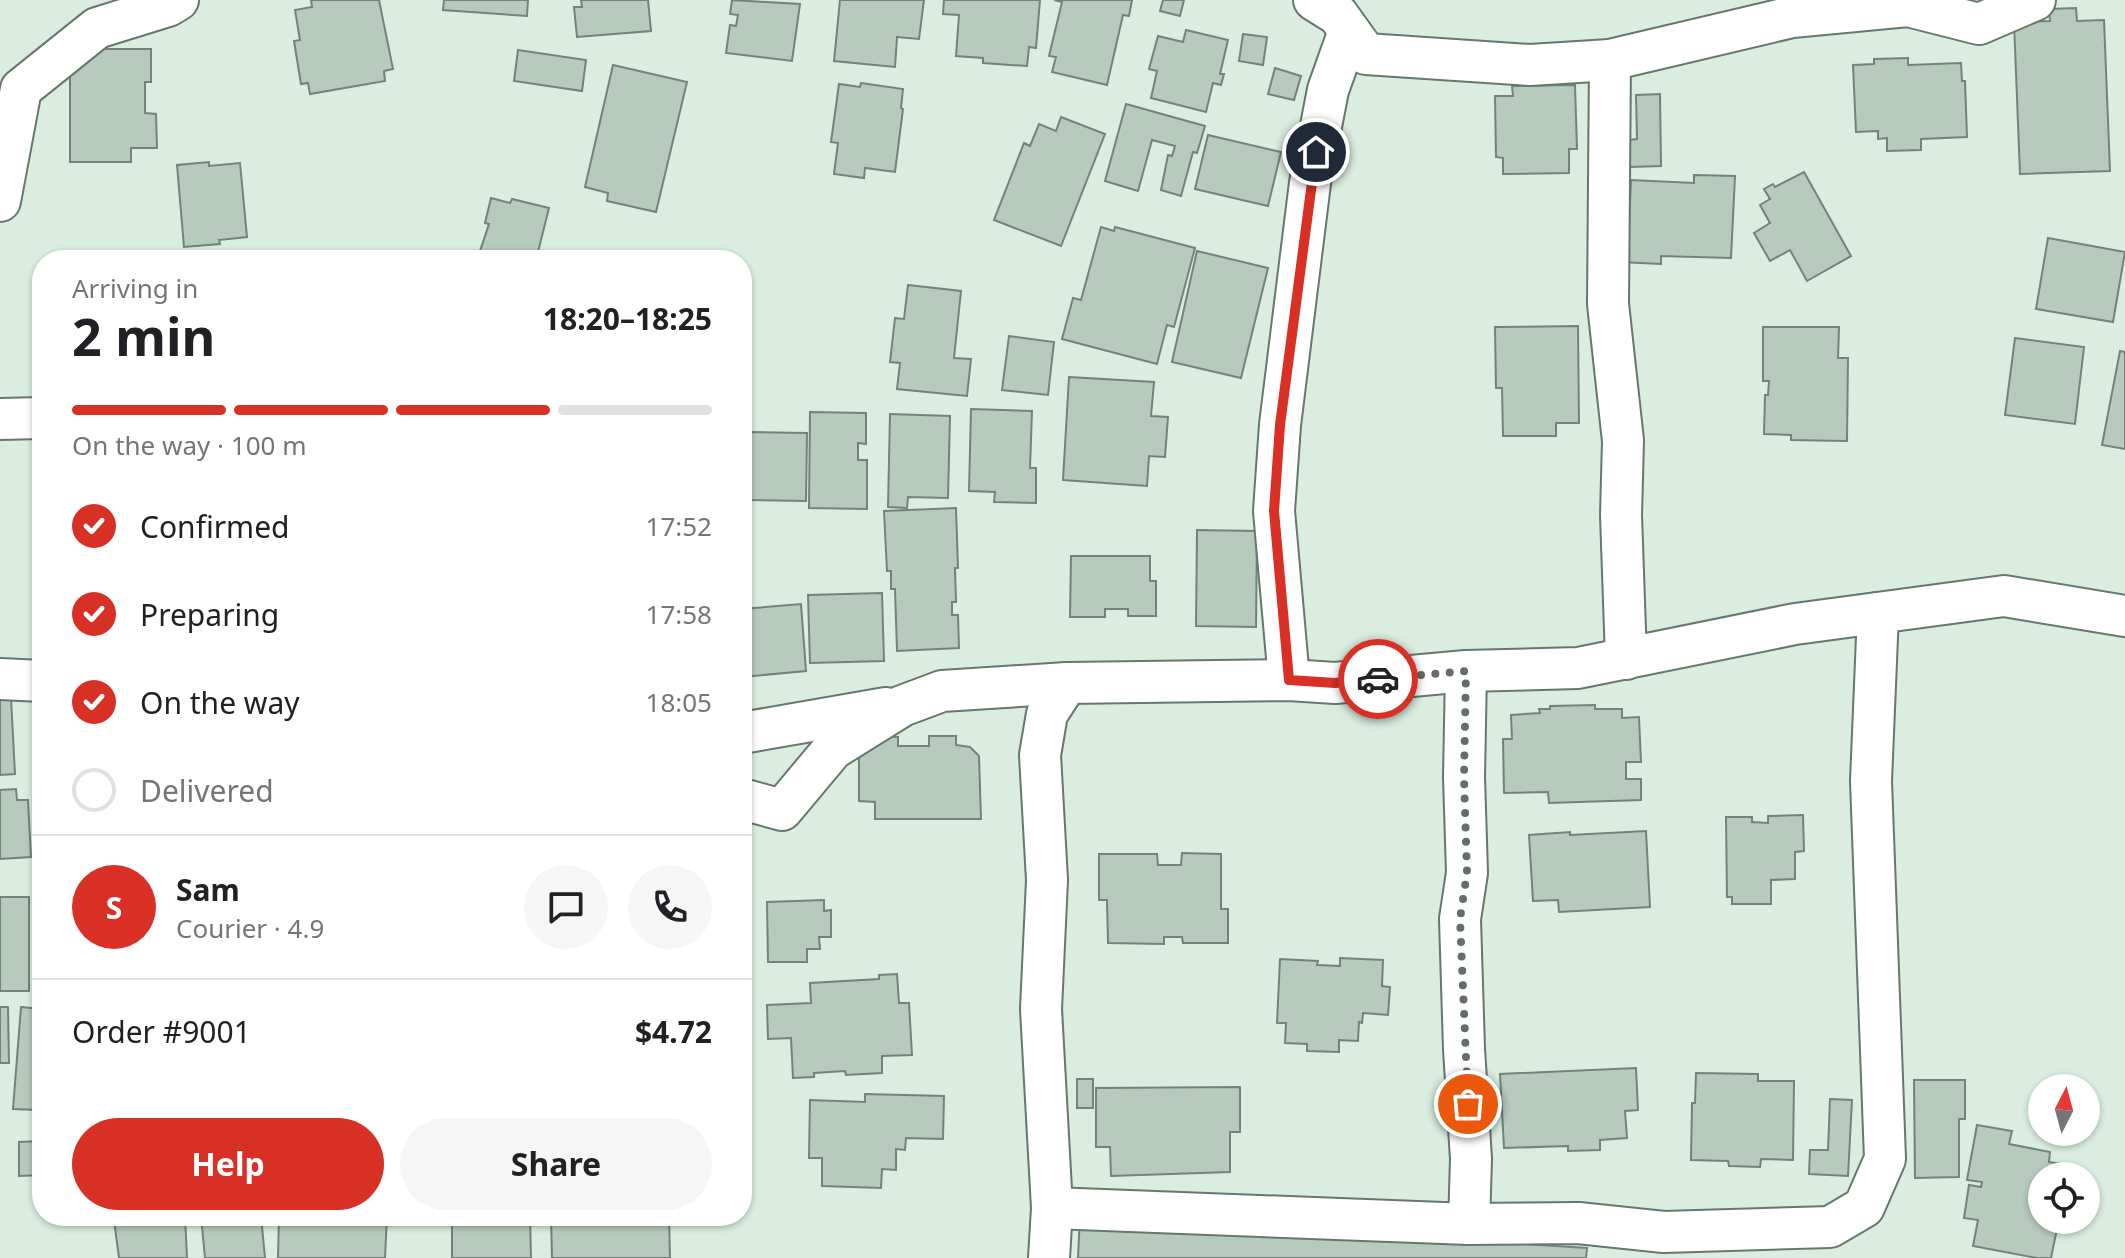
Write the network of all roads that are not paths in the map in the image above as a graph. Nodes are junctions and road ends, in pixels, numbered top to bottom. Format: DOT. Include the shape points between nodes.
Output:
graph roads {
  1 [pos="178,0"];
  2 [pos="1314,0"];
  3 [pos="2035,0"];
  4 [pos="1904,3"];
  5 [pos="1349,31"];
  6 [pos="1610,60"];
  7 [pos="0,201"];
  8 [pos="32,418"];
  9 [pos="0,419"];
  10 [pos="1878,613"];
  11 [pos="2125,616"];
  12 [pos="1626,659"];
  13 [pos="1466,671"];
  14 [pos="0,679"];
  15 [pos="1289,680"];
  16 [pos="32,681"];
  17 [pos="1067,683"];
  18 [pos="902,706"];
  19 [pos="752,731"];
  20 [pos="752,802"];
  21 [pos="1052,1208"];
  22 [pos="1469,1224"];
  23 [pos="1664,1245"];
  24 [pos="1049,1258"];
  1 -- 7 [label="street" via="97,28 21,89"];
  2 -- 5 [label="street" via="1338,15"];
  3 -- 4 [label="street" via="1979,24"];
  4 -- 6 [label="street" via="1792,17"];
  5 -- 6 [label="street" via="1366,54 1530,65"];
  5 -- 15 [label="street" via="1328,90 1310,183 1280,425 1274,511"];
  6 -- 12 [label="street" via="1608,304 1623,441"];
  8 -- 9 [label="street"];
  10 -- 11 [label="street" via="2004,596"];
  10 -- 12 [label="street" via="1795,624"];
  10 -- 23 [label="street" via="1871,781 1885,1159 1864,1207 1830,1227"];
  12 -- 13 [label="street" via="1578,668"];
  13 -- 15 [label="street" via="1335,683"];
  13 -- 22 [label="street" via="1467,873 1460,919"];
  14 -- 16 [label="street"];
  15 -- 17 [label="street"];
  17 -- 18 [label="street" via="942,691"];
  17 -- 21 [label="street" via="1047,714 1040,755 1047,880 1041,1009"];
  18 -- 19 [label="street"];
  18 -- 20 [label="street" via="833,749 782,810"];
  21 -- 22 [label="street"];
  21 -- 24 [label="street"];
  22 -- 23 [label="street" via="1578,1223"];
}
